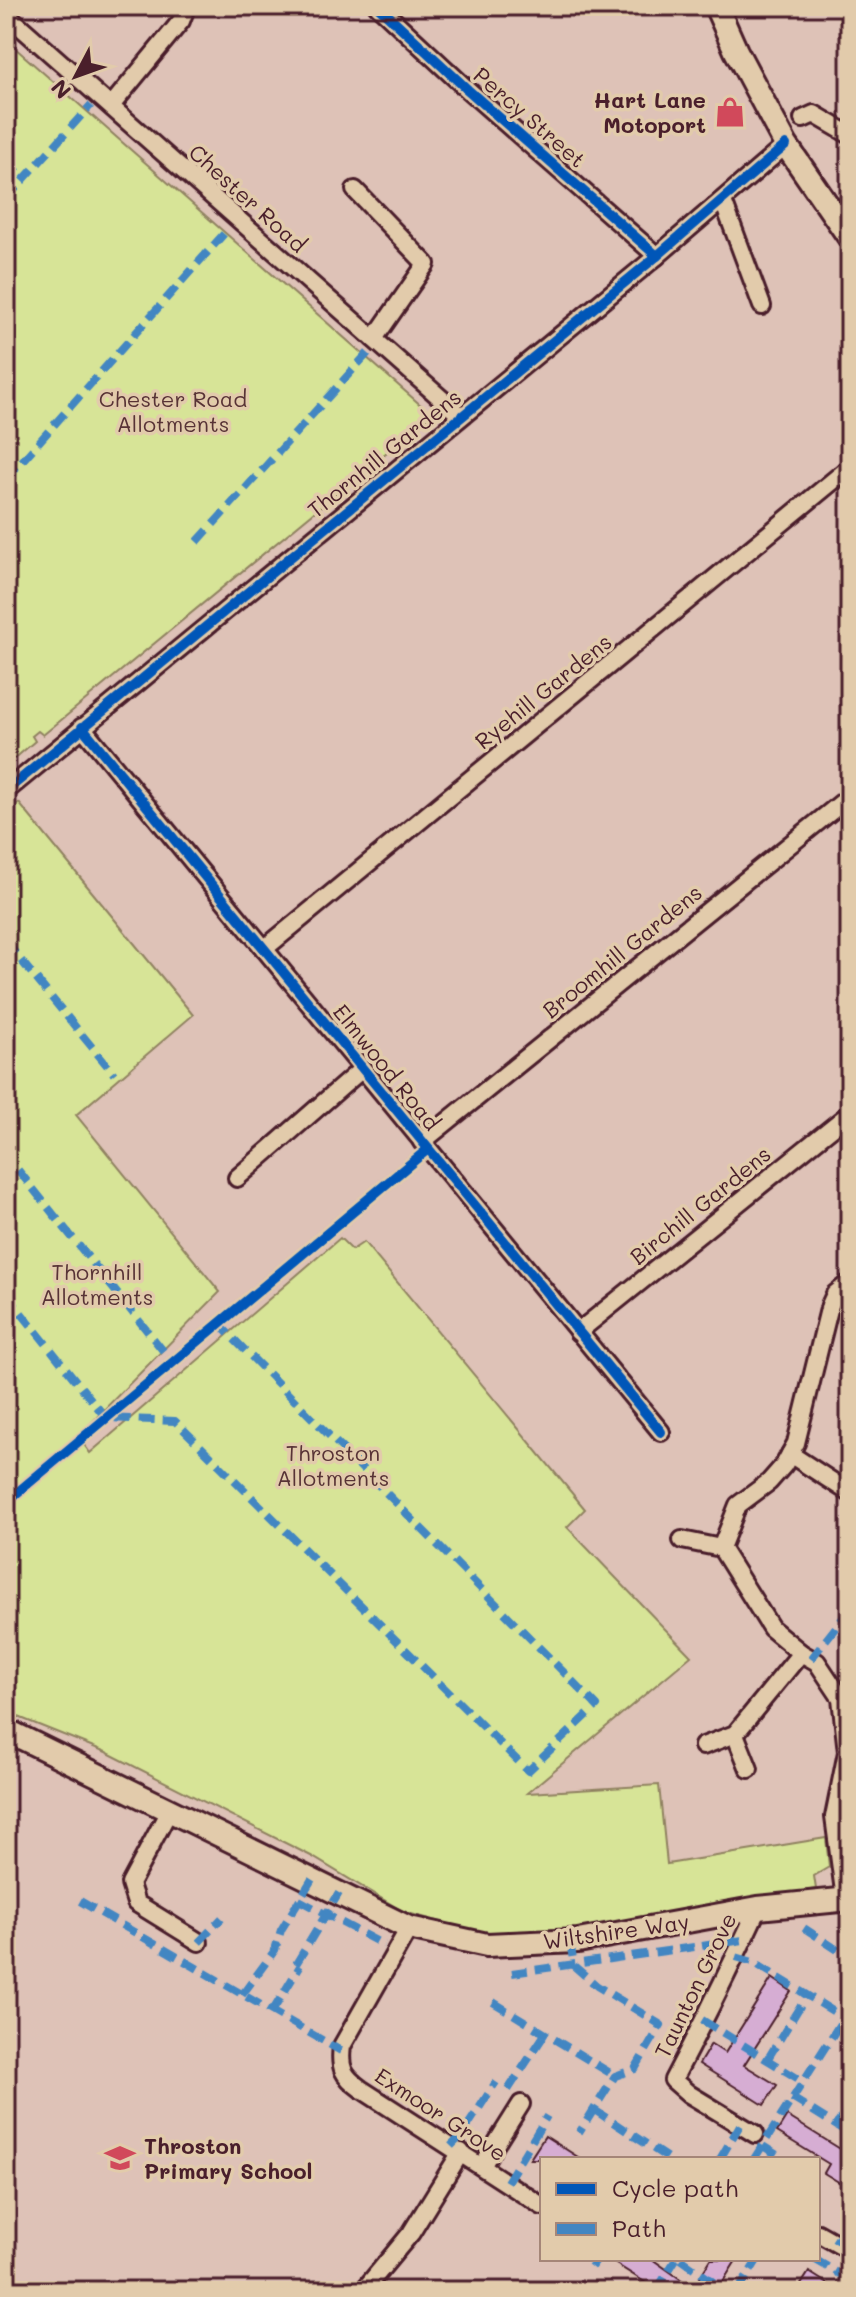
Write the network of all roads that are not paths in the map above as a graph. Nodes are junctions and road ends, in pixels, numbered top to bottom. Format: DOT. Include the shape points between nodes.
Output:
graph roads {
  1 [pos="180,6"];
  2 [pos="378,6"];
  3 [pos="716,6"];
  4 [pos="6,14"];
  5 [pos="111,106"];
  6 [pos="803,119"];
  7 [pos="850,135"];
  8 [pos="786,145"];
  9 [pos="355,190"];
  10 [pos="723,201"];
  11 [pos="849,235"];
  12 [pos="657,256"];
  13 [pos="762,306"];
  14 [pos="374,339"];
  15 [pos="461,416"];
  16 [pos="850,467"];
  17 [pos="82,727"];
  18 [pos="6,791"];
  19 [pos="850,796"];
  20 [pos="264,949"];
  21 [pos="362,1069"];
  22 [pos="850,1113"];
  23 [pos="422,1142"];
  24 [pos="237,1178"];
  25 [pos="850,1282"];
  26 [pos="578,1332"];
  27 [pos="661,1432"];
  28 [pos="790,1454"];
  29 [pos="850,1493"];
  30 [pos="682,1540"];
  31 [pos="721,1548"];
  32 [pos="801,1653"];
  33 [pos="6,1730"];
  34 [pos="735,1734"];
  35 [pos="703,1746"];
  36 [pos="849,1752"];
  37 [pos="749,1769"];
  38 [pos="170,1809"];
  39 [pos="848,1899"];
  40 [pos="758,1908"];
  41 [pos="409,1928"];
  42 [pos="199,1942"];
  43 [pos="521,2104"];
  44 [pos="755,2134"];
  45 [pos="461,2152"];
  46 [pos="482,2166"];
  47 [pos="540,2205"];
  48 [pos="820,2234"];
  49 [pos="850,2251"];
  50 [pos="363,2291"];
  1 -- 5 [label="street" via="181,21"];
  2 -- 12 [label="street, Percy Street"];
  3 -- 8 [label="street"];
  4 -- 5 [label="street, Chester Road"];
  5 -- 14 [label="street, Chester Road"];
  6 -- 7 [label="street" via="814,114"];
  8 -- 10 [label="street, Thornhill Gardens"];
  8 -- 11 [label="street"];
  9 -- 14 [label="street" via="426,264"];
  10 -- 12 [label="street, Thornhill Gardens"];
  10 -- 13 [label="street"];
  12 -- 15 [label="street, Thornhill Gardens"];
  14 -- 15 [label="street, Chester Road"];
  15 -- 17 [label="street, Thornhill Gardens"];
  16 -- 20 [label="street, Ryehill Gardens"];
  17 -- 18 [label="street, Thornhill Gardens"];
  17 -- 20 [label="street, Elmwood Road"];
  19 -- 23 [label="street, Broomhill Gardens"];
  20 -- 21 [label="street, Elmwood Road"];
  21 -- 23 [label="street, Elmwood Road"];
  21 -- 24 [label="street"];
  22 -- 26 [label="street, Birchill Gardens"];
  23 -- 26 [label="street, Elmwood Road"];
  25 -- 28 [label="street" via="830,1305"];
  26 -- 27 [label="street, Elmwood Road"];
  28 -- 29 [label="street"];
  28 -- 31 [label="street" via="769,1482 738,1505"];
  30 -- 31 [label="street"];
  31 -- 32 [label="street" via="771,1628"];
  32 -- 34 [label="street"];
  32 -- 36 [label="street" via="817,1662 841,1698"];
  33 -- 38 [label="street, Wiltshire Way"];
  34 -- 35 [label="street"];
  34 -- 37 [label="street"];
  36 -- 39 [label="street" via="834,1817"];
  38 -- 41 [label="street, Wiltshire Way"];
  38 -- 42 [label="street" via="130,1884 136,1903"];
  39 -- 40 [label="street, Wiltshire Way"];
  40 -- 41 [label="street, Wiltshire Way" via="578,1941 487,1945"];
  40 -- 44 [label="street, Taunton Grove" via="673,2080"];
  41 -- 45 [label="street, Exmoor Grove" via="342,2046 340,2066 347,2079"];
  43 -- 46 [label="street"];
  45 -- 46 [label="street, Exmoor Grove"];
  45 -- 50 [label="street" via="411,2233"];
  46 -- 47 [label="street, Exmoor Grove"];
  48 -- 49 [label="street"];
}
